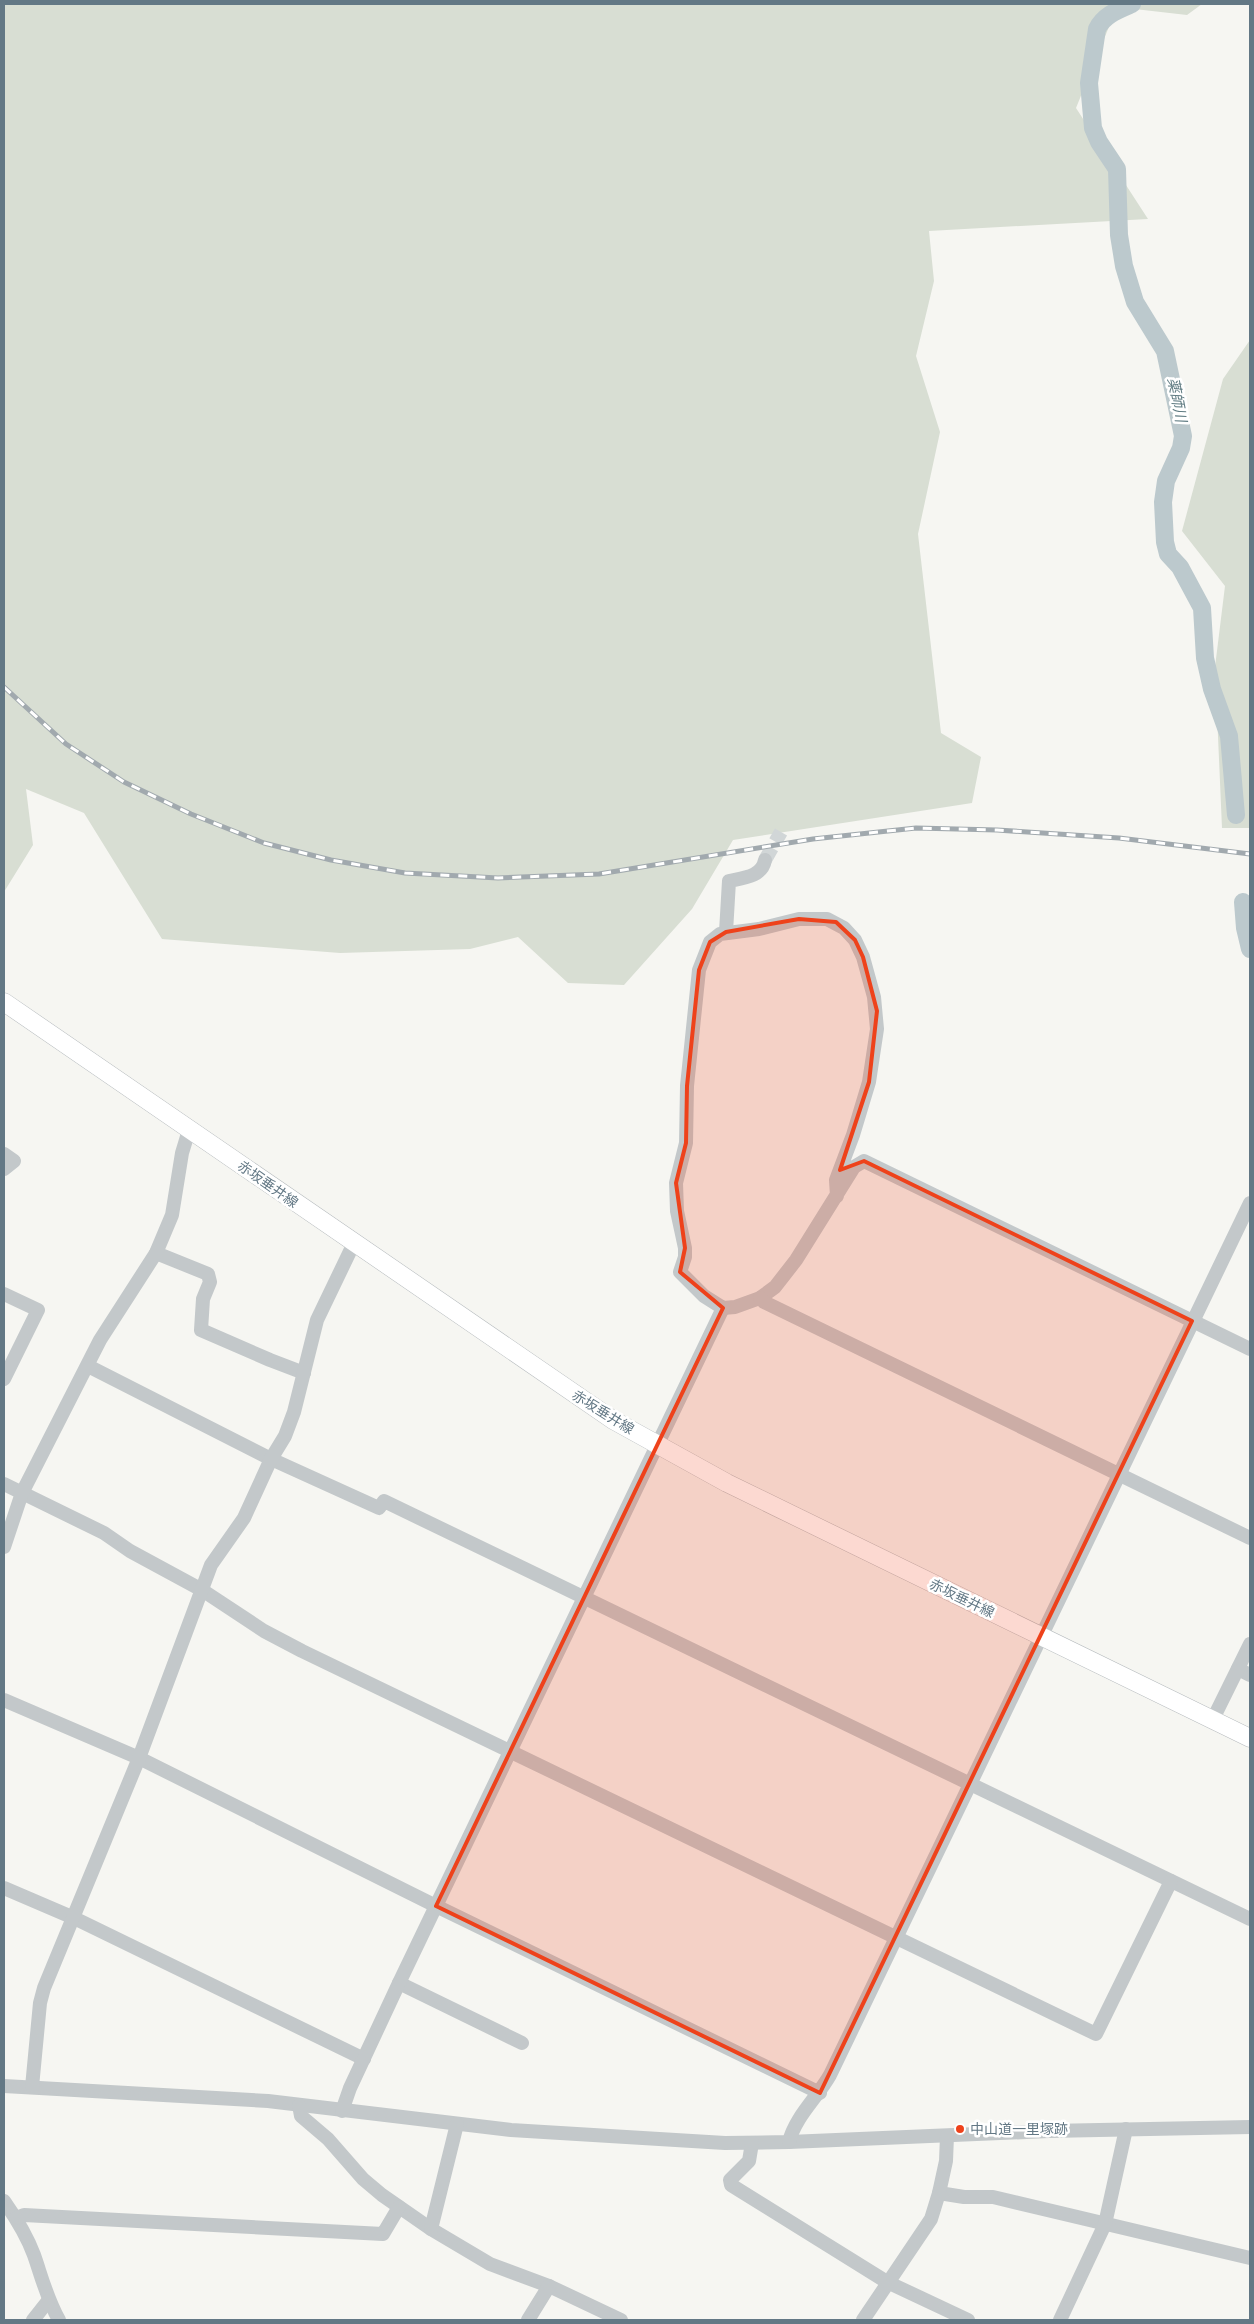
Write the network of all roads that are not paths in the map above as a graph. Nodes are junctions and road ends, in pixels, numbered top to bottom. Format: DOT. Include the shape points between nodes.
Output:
graph roads {
  1 [pos="765,860"];
  2 [pos="726,932"];
  3 [pos="4,1002"];
  4 [pos="189,1130"];
  5 [pos="4,1154"];
  6 [pos="4,1169"];
  7 [pos="838,1196"];
  8 [pos="1250,1203"];
  9 [pos="354,1243"];
  10 [pos="156,1253"];
  11 [pos="4,1294"];
  12 [pos="760,1298"];
  13 [pos="723,1308"];
  14 [pos="1192,1321"];
  15 [pos="1250,1349"];
  16 [pos="88,1366"];
  17 [pos="304,1373"];
  18 [pos="4,1379"];
  19 [pos="657,1445"];
  20 [pos="271,1459"];
  21 [pos="1118,1474"];
  22 [pos="4,1484"];
  23 [pos="22,1493"];
  24 [pos="1250,1538"];
  25 [pos="4,1547"];
  26 [pos="202,1590"];
  27 [pos="586,1598"];
  28 [pos="1042,1637"];
  29 [pos="1250,1644"];
  30 [pos="1244,1672"];
  31 [pos="4,1700"];
  32 [pos="1213,1719"];
  33 [pos="1250,1738"];
  34 [pos="511,1752"];
  35 [pos="139,1758"];
  36 [pos="971,1785"];
  37 [pos="1171,1881"];
  38 [pos="4,1888"];
  39 [pos="436,1906"];
  40 [pos="74,1918"];
  41 [pos="1250,1919"];
  42 [pos="895,1937"];
  43 [pos="399,1983"];
  44 [pos="522,2043"];
  45 [pos="364,2059"];
  46 [pos="4,2086"];
  47 [pos="32,2087"];
  48 [pos="820,2093"];
  49 [pos="299,2105"];
  50 [pos="342,2111"];
  51 [pos="458,2124"];
  52 [pos="1250,2127"];
  53 [pos="1126,2129"];
  54 [pos="947,2136"];
  55 [pos="789,2142"];
  56 [pos="752,2143"];
  57 [pos="940,2193"];
  58 [pos="4,2202"];
  59 [pos="399,2207"];
  60 [pos="16,2218"];
  61 [pos="1105,2224"];
  62 [pos="431,2229"];
  63 [pos="1250,2258"];
  64 [pos="887,2282"];
  65 [pos="549,2286"];
  66 [pos="48,2301"];
  67 [pos="33,2320"];
  68 [pos="59,2320"];
  69 [pos="528,2320"];
  70 [pos="621,2320"];
  71 [pos="863,2320"];
  72 [pos="968,2320"];
  73 [pos="1060,2320"];
  1 -- 2 [label="street" via="758,872 729,882"];
  2 -- 7 [label="street" via="758,929 800,919 827,919 844,928 855,940 863,957 874,997 877,1029 869,1082 836,1180"];
  2 -- 13 [label="street" via="710,942 699,970 686,1086 686,1143 676,1183 677,1211 685,1248 680,1272 704,1296"];
  3 -- 4 [label="main road, 赤坂垂井線"];
  4 -- 9 [label="main road, 赤坂垂井線"];
  4 -- 10 [label="street" via="172,1215"];
  5 -- 6 [label="street" via="14,1161"];
  7 -- 12 [label="street" via="796,1260 775,1286"];
  7 -- 14 [label="street" via="854,1167 864,1161"];
  8 -- 14 [label="street"];
  9 -- 17 [label="street" via="317,1320"];
  9 -- 19 [label="main road, 赤坂垂井線" via="549,1378"];
  10 -- 16 [label="street" via="100,1340"];
  10 -- 17 [label="street" via="208,1274 210,1282 203,1299 201,1330"];
  11 -- 18 [label="street" via="38,1310"];
  12 -- 13 [label="street"];
  12 -- 21 [label="street"];
  13 -- 19 [label="street"];
  14 -- 15 [label="street"];
  14 -- 21 [label="street"];
  16 -- 20 [label="street"];
  16 -- 23 [label="street"];
  17 -- 20 [label="street" via="285,1436"];
  19 -- 27 [label="street"];
  19 -- 28 [label="main road, 赤坂垂井線" via="727,1483"];
  20 -- 26 [label="street" via="244,1518 212,1565"];
  20 -- 27 [label="street" via="379,1508 384,1501"];
  21 -- 24 [label="street"];
  21 -- 28 [label="street"];
  22 -- 23 [label="street"];
  23 -- 25 [label="street"];
  23 -- 26 [label="street" via="104,1533"];
  26 -- 34 [label="street" via="272,1635"];
  26 -- 35 [label="street"];
  27 -- 34 [label="street"];
  27 -- 36 [label="street"];
  28 -- 32 [label="main road, 赤坂垂井線"];
  28 -- 36 [label="street"];
  29 -- 30 [label="street"];
  30 -- 32 [label="street"];
  31 -- 35 [label="street"];
  32 -- 33 [label="main road, 赤坂垂井線"];
  34 -- 39 [label="street"];
  34 -- 42 [label="street"];
  35 -- 39 [label="street"];
  35 -- 40 [label="street"];
  36 -- 37 [label="street"];
  36 -- 42 [label="street"];
  37 -- 41 [label="street"];
  37 -- 42 [label="street" via="1096,2034"];
  38 -- 40 [label="street"];
  39 -- 43 [label="street"];
  39 -- 48 [label="street"];
  40 -- 45 [label="street"];
  40 -- 47 [label="street" via="40,2003"];
  42 -- 48 [label="street"];
  43 -- 44 [label="street"];
  43 -- 45 [label="street"];
  45 -- 50 [label="street"];
  46 -- 47 [label="street"];
  47 -- 49 [label="street" via="206,2096"];
  48 -- 55 [label="street" via="792,2131"];
  49 -- 50 [label="street"];
  49 -- 59 [label="street" via="301,2116 328,2138 364,2179"];
  50 -- 51 [label="street"];
  51 -- 56 [label="street" via="538,2132"];
  51 -- 62 [label="street"];
  52 -- 53 [label="street"];
  53 -- 54 [label="street"];
  53 -- 61 [label="street"];
  54 -- 55 [label="street"];
  54 -- 57 [label="street"];
  55 -- 56 [label="street"];
  56 -- 64 [label="street" via="749,2161 730,2180 731,2184"];
  57 -- 61 [label="street" via="964,2198 993,2197"];
  57 -- 64 [label="street" via="931,2219"];
  58 -- 60 [label="street"];
  59 -- 60 [label="street" via="383,2234 24,2215"];
  59 -- 62 [label="street"];
  60 -- 66 [label="street" via="34,2255"];
  61 -- 63 [label="street"];
  61 -- 73 [label="street"];
  62 -- 65 [label="street" via="490,2264"];
  64 -- 71 [label="street"];
  64 -- 72 [label="street"];
  65 -- 69 [label="street"];
  65 -- 70 [label="street"];
  66 -- 67 [label="street"];
  66 -- 68 [label="street"];
}
